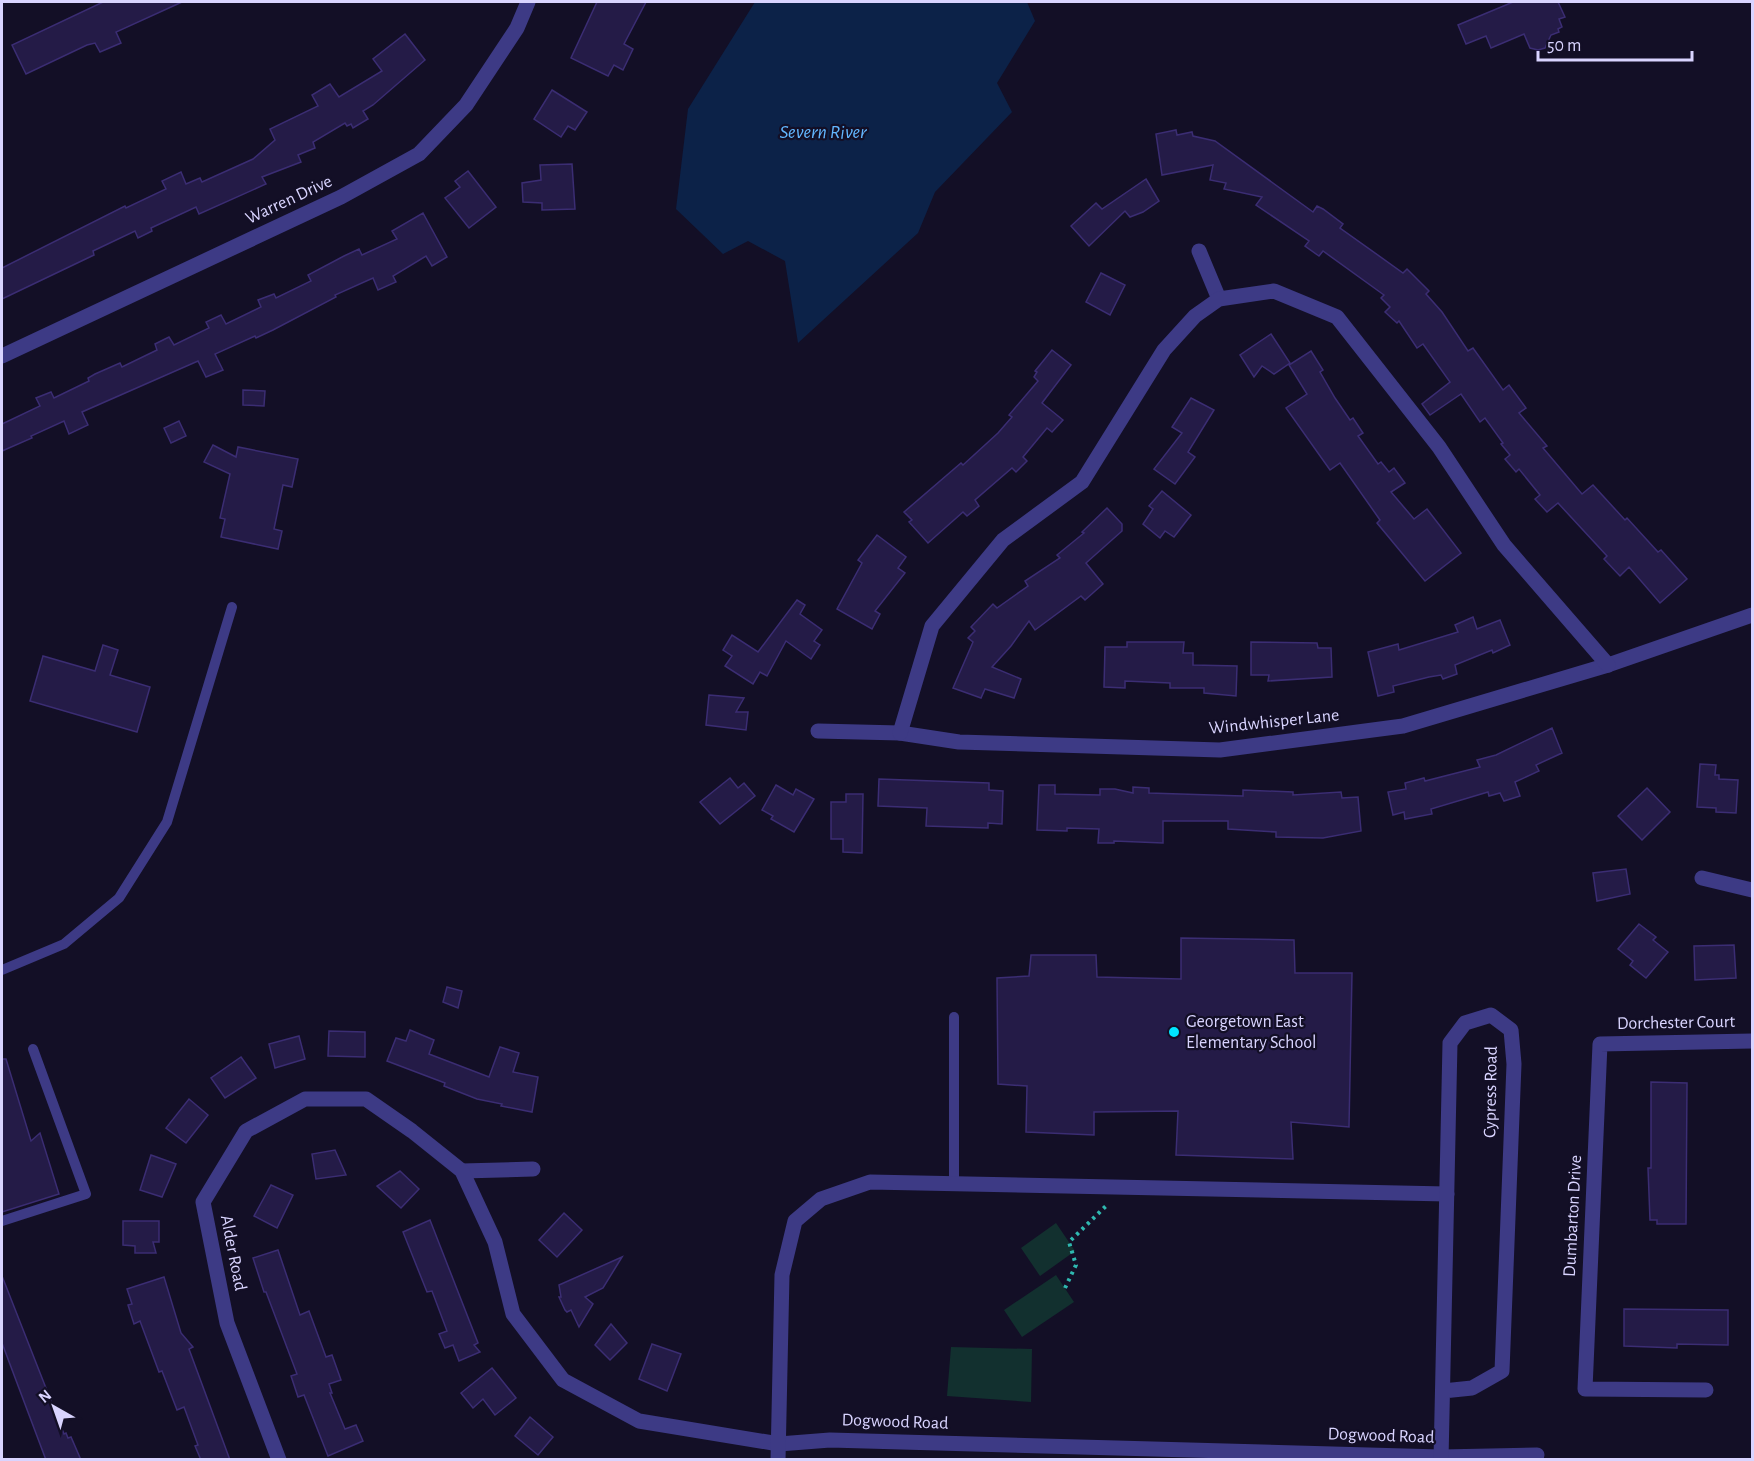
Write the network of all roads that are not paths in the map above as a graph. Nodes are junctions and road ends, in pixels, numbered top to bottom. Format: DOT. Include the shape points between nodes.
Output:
graph roads {
  1 [pos="528,2"];
  2 [pos="1199,251"];
  3 [pos="1218,299"];
  4 [pos="2,356"];
  5 [pos="232,607"];
  6 [pos="1752,615"];
  7 [pos="1608,665"];
  8 [pos="818,730"];
  9 [pos="900,733"];
  10 [pos="1701,878"];
  11 [pos="1752,890"];
  12 [pos="2,970"];
  13 [pos="954,1017"];
  14 [pos="1752,1041"];
  15 [pos="1600,1044"];
  16 [pos="33,1049"];
  17 [pos="412,1131"];
  18 [pos="533,1169"];
  19 [pos="462,1171"];
  20 [pos="954,1184"];
  21 [pos="1447,1194"];
  22 [pos="2,1221"];
  23 [pos="1706,1390"];
  24 [pos="1443,1391"];
  25 [pos="779,1452"];
  26 [pos="1537,1455"];
  27 [pos="1441,1458"];
  28 [pos="279,1460"];
  1 -- 4 [label="street, Warren Drive" via="517,28 466,105 419,154 340,197"];
  2 -- 3 [label="street"];
  3 -- 7 [label="street" via="1274,291 1337,317 1439,447 1504,545"];
  3 -- 9 [label="street" via="1195,315 1164,350 1082,482 1003,540 932,626"];
  5 -- 12 [label="lane" via="166,822 119,898 64,944"];
  6 -- 7 [label="street, Windwhisper Lane"];
  7 -- 9 [label="street, Windwhisper Lane" via="1403,726 1220,750 959,742"];
  8 -- 9 [label="street, Windwhisper Lane"];
  10 -- 11 [label="street"];
  13 -- 20 [label="lane"];
  14 -- 15 [label="street, Dorchester Court"];
  15 -- 23 [label="street, Dumbarton Drive" via="1585,1389"];
  16 -- 22 [label="lane" via="86,1194"];
  17 -- 19 [label="street, Dogwood Road"];
  17 -- 28 [label="street, Alder Road" via="366,1099 305,1100 246,1131 203,1202 227,1323"];
  18 -- 19 [label="street"];
  19 -- 25 [label="street, Dogwood Road" via="495,1242 513,1314 563,1380 639,1421"];
  20 -- 21 [label="street"];
  20 -- 25 [label="street" via="870,1182 821,1199 795,1221 782,1275"];
  21 -- 24 [label="street, Cypress Road"];
  21 -- 24 [label="street, Cypress Road" via="1450,1043 1465,1023 1491,1015 1511,1030 1514,1064 1502,1371 1472,1388"];
  24 -- 27 [label="street, Cypress Road"];
  25 -- 27 [label="street, Dogwood Road" via="830,1440"];
  26 -- 27 [label="street, Dogwood Road"];
}
